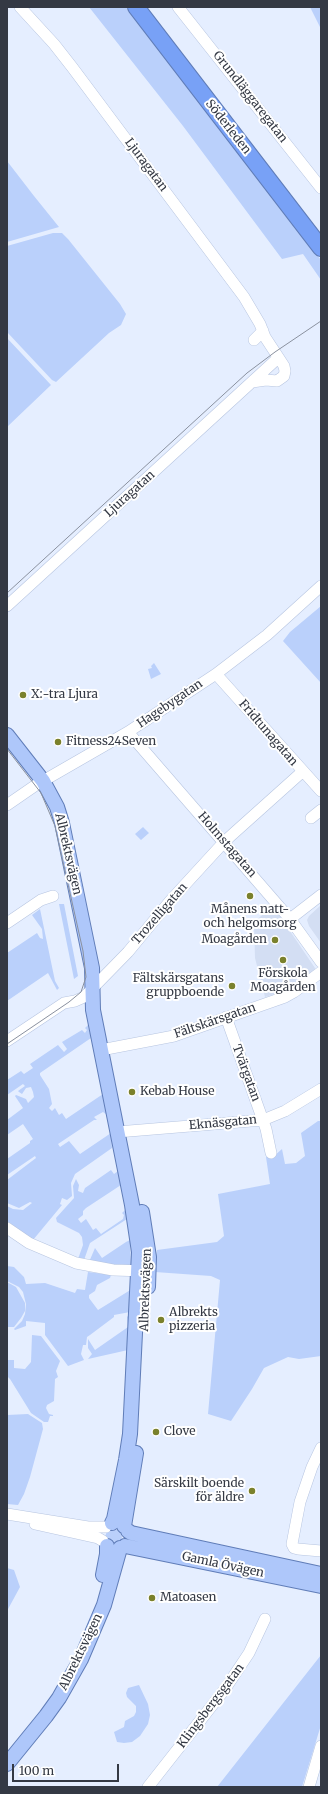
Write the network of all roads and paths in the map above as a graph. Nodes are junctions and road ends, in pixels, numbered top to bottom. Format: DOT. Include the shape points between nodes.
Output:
graph roads {
  1 [pos="20,7"];
  2 [pos="136,7"];
  3 [pos="146,7"];
  4 [pos="178,7"];
  5 [pos="321,188"];
  6 [pos="321,236"];
  7 [pos="321,248"];
  8 [pos="263,331"];
  9 [pos="254,340"];
  10 [pos="278,358"];
  11 [pos="252,382"];
  12 [pos="321,586"];
  13 [pos="7,606"];
  14 [pos="216,674"];
  15 [pos="128,732"];
  16 [pos="7,735"];
  17 [pos="302,772"];
  18 [pos="43,781"];
  19 [pos="321,791"];
  20 [pos="7,805"];
  21 [pos="321,810"];
  22 [pos="312,818"];
  23 [pos="224,841"];
  24 [pos="321,895"];
  25 [pos="53,896"];
  26 [pos="290,919"];
  27 [pos="7,923"];
  28 [pos="321,962"];
  29 [pos="321,972"];
  30 [pos="93,988"];
  31 [pos="226,1017"];
  32 [pos="7,1041"];
  33 [pos="105,1050"];
  34 [pos="321,1089"];
  35 [pos="263,1120"];
  36 [pos="122,1132"];
  37 [pos="271,1153"];
  38 [pos="7,1228"];
  39 [pos="144,1271"];
  40 [pos="321,1448"];
  41 [pos="9,1514"];
  42 [pos="117,1527"];
  43 [pos="114,1545"];
  44 [pos="321,1551"];
  45 [pos="321,1574"];
  46 [pos="321,1586"];
  47 [pos="265,1619"];
  48 [pos="321,1746"];
  49 [pos="7,1754"];
  50 [pos="7,1764"];
  51 [pos="148,1787"];
  52 [pos="309,1787"];
  1 -- 8 [label="street, Ljuragatan" via="54,44 172,199 241,293"];
  2 -- 7 [label="highway, Söderleden"];
  3 -- 6 [label="highway, Söderleden"];
  4 -- 5 [label="street, Grundläggaregatan"];
  8 -- 9 [label="street"];
  8 -- 10 [label="street, Ljuragatan"];
  10 -- 11 [label="street, Ljuragatan"];
  10 -- 11 [label="street, Ljuragatan" via="285,371 281,380"];
  11 -- 13 [label="street, Ljuragatan"];
  12 -- 14 [label="street, Hagebygatan" via="267,635"];
  14 -- 15 [label="street, Hagebygatan"];
  14 -- 17 [label="street, Fridtunagatan"];
  15 -- 18 [label="street, Hagebygatan"];
  15 -- 23 [label="street, Holmstagatan"];
  16 -- 18 [label="main road, Albrektsvägen"];
  17 -- 19 [label="street, Fridtunagatan"];
  17 -- 23 [label="street, Trozelligatan"];
  18 -- 20 [label="street, Hagebygatan"];
  18 -- 30 [label="main road, Albrektsvägen" via="57,807 64,828 91,961"];
  21 -- 22 [label="street"];
  23 -- 26 [label="street, Holmstagatan"];
  23 -- 30 [label="street, Trozelligatan" via="128,952"];
  24 -- 26 [label="street"];
  25 -- 27 [label="street" via="41,900"];
  26 -- 28 [label="street, Holmstagatan"];
  29 -- 31 [label="street, Fältskärsgatan" via="285,997"];
  30 -- 32 [label="street, Trozelligatan" via="84,997 64,1003"];
  30 -- 33 [label="main road, Albrektsvägen" via="93,1010"];
  31 -- 33 [label="street, Fältskärsgatan" via="174,1036"];
  31 -- 35 [label="street, Tvärgatan"];
  33 -- 36 [label="main road, Albrektsvägen"];
  34 -- 35 [label="street, Eknäsgatan" via="285,1111"];
  35 -- 36 [label="street, Eknäsgatan"];
  35 -- 37 [label="street, Tvärgatan"];
  36 -- 39 [label="main road, Albrektsvägen"];
  38 -- 39 [label="street" via="29,1244 76,1263 113,1270"];
  39 -- 42 [label="main road, Albrektsvägen" via="130,1434 114,1519"];
  40 -- 44 [label="street" via="300,1502 292,1544 294,1548"];
  41 -- 42 [label="street, Gamla Övägen" via="88,1527"];
  41 -- 43 [label="street, Gamla Övägen" via="30,1523 98,1538"];
  42 -- 43 [label="main road" via="102,1536"];
  42 -- 43 [label="main road" via="129,1537"];
  42 -- 45 [label="main road, Gamla Övägen" via="131,1533"];
  43 -- 46 [label="main road, Gamla Övägen"];
  43 -- 49 [label="main road, Albrektsvägen" via="107,1554 99,1591 88,1621 61,1679 39,1713"];
  43 -- 50 [label="main road, Albrektsvägen" via="104,1605 81,1659 59,1698"];
  47 -- 51 [label="street, Klingsbergsgatan" via="249,1653 225,1689"];
  48 -- 52 [label="street"];
}
